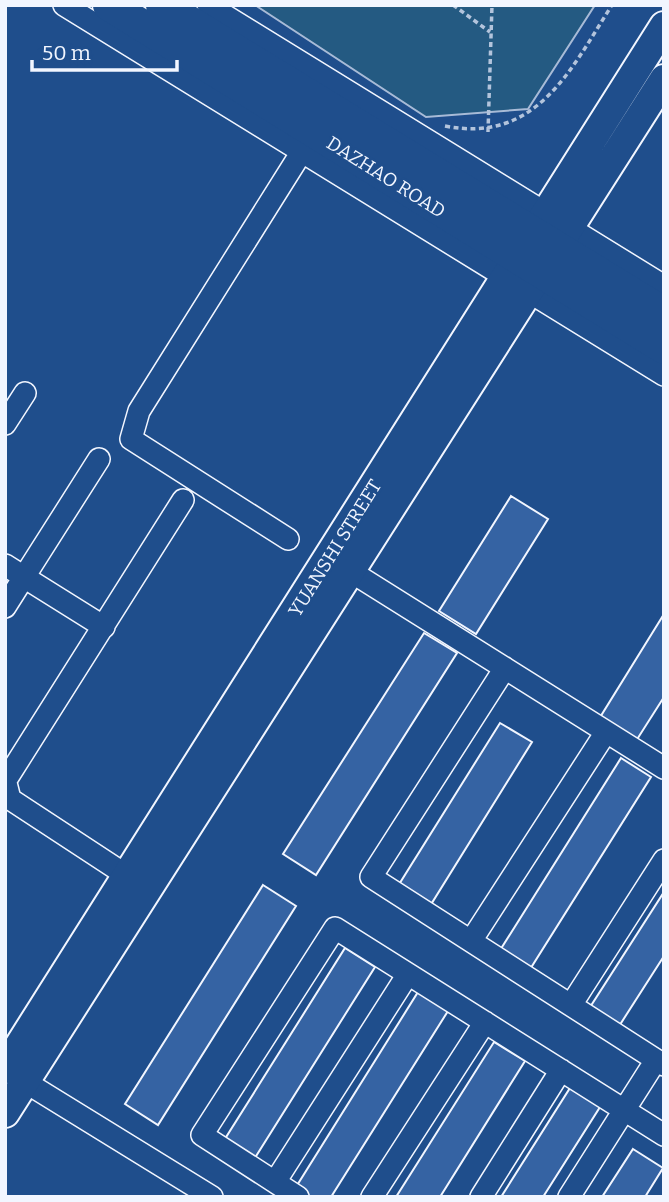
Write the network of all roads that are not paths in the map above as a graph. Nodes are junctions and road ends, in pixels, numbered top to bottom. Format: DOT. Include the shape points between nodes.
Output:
graph roads {
  1 [pos="64,5"];
  2 [pos="109,5"];
  3 [pos="162,5"];
  4 [pos="208,5"];
  5 [pos="664,26"];
  6 [pos="664,79"];
  7 [pos="301,153"];
  8 [pos="536,253"];
  9 [pos="664,286"];
  10 [pos="664,313"];
  11 [pos="664,348"];
  12 [pos="664,375"];
  13 [pos="25,393"];
  14 [pos="5,424"];
  15 [pos="99,459"];
  16 [pos="183,500"];
  17 [pos="288,539"];
  18 [pos="5,565"];
  19 [pos="350,571"];
  20 [pos="24,577"];
  21 [pos="5,607"];
  22 [pos="104,627"];
  23 [pos="505,668"];
  24 [pos="606,732"];
  25 [pos="664,768"];
  26 [pos="7,790"];
  27 [pos="664,860"];
  28 [pos="129,877"];
  29 [pos="471,942"];
  30 [pos="408,974"];
  31 [pos="571,1005"];
  32 [pos="485,1021"];
  33 [pos="660,1062"];
  34 [pos="561,1069"];
  35 [pos="12,1073"];
  36 [pos="624,1109"];
  37 [pos="5,1113"];
  38 [pos="664,1135"];
  39 [pos="275,1182"];
  40 [pos="212,1197"];
  41 [pos="298,1197"];
  42 [pos="372,1197"];
  43 [pos="481,1197"];
  44 [pos="569,1197"];
  1 -- 7 [label="street"];
  2 -- 8 [label="highway, DAZHAO ROAD"];
  3 -- 8 [label="highway, DAZHAO ROAD"];
  4 -- 8 [label="street"];
  5 -- 8 [label="main road, YUANSHI STREET"];
  6 -- 8 [label="main road, YUANSHI STREET"];
  7 -- 8 [label="street"];
  7 -- 17 [label="street" via="139,411 131,439"];
  8 -- 9 [label="street"];
  8 -- 10 [label="highway, DAZHAO ROAD"];
  8 -- 11 [label="highway, DAZHAO ROAD"];
  8 -- 12 [label="street"];
  8 -- 19 [label="main road, YUANSHI STREET"];
  8 -- 28 [label="main road, YUANSHI STREET"];
  13 -- 14 [label="street"];
  15 -- 20 [label="street"];
  16 -- 22 [label="street"];
  18 -- 20 [label="street"];
  19 -- 23 [label="street"];
  19 -- 35 [label="main road, YUANSHI STREET"];
  20 -- 21 [label="street"];
  20 -- 22 [label="street"];
  22 -- 26 [label="street"];
  23 -- 24 [label="street"];
  23 -- 29 [label="street" via="371,877"];
  24 -- 25 [label="street"];
  24 -- 29 [label="street"];
  26 -- 28 [label="street"];
  27 -- 31 [label="street"];
  28 -- 35 [label="main road, YUANSHI STREET"];
  29 -- 31 [label="street"];
  30 -- 32 [label="street"];
  30 -- 39 [label="street"];
  30 -- 39 [label="street" via="335,928 202,1135"];
  31 -- 33 [label="street"];
  32 -- 34 [label="street"];
  32 -- 42 [label="street"];
  33 -- 36 [label="street"];
  34 -- 36 [label="street"];
  34 -- 43 [label="street"];
  35 -- 37 [label="main road, YUANSHI STREET"];
  35 -- 40 [label="street"];
  36 -- 38 [label="street"];
  36 -- 44 [label="street"];
  39 -- 41 [label="street"];
}
